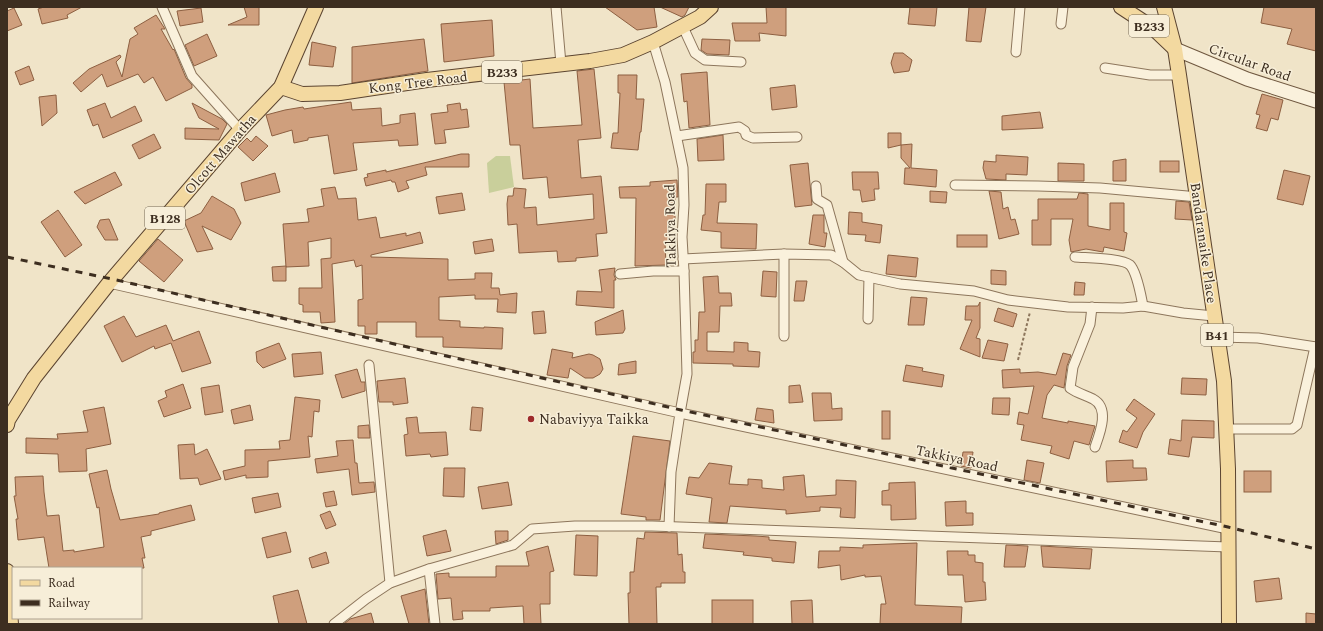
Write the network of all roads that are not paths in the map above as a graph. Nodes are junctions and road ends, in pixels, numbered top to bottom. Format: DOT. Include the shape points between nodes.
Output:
graph roads {
  1 [pos="162,7"];
  2 [pos="316,7"];
  3 [pos="556,7"];
  4 [pos="711,7"];
  5 [pos="1020,7"];
  6 [pos="1063,7"];
  7 [pos="1121,7"];
  8 [pos="1164,7"];
  9 [pos="1061,24"];
  10 [pos="683,27"];
  11 [pos="652,42"];
  12 [pos="1175,49"];
  13 [pos="1016,52"];
  14 [pos="741,62"];
  15 [pos="561,64"];
  16 [pos="1105,68"];
  17 [pos="1179,75"];
  18 [pos="281,87"];
  19 [pos="1316,101"];
  20 [pos="240,130"];
  21 [pos="677,136"];
  22 [pos="796,137"];
  23 [pos="816,186"];
  24 [pos="955,186"];
  25 [pos="1198,197"];
  26 [pos="784,254"];
  27 [pos="1075,257"];
  28 [pos="683,258"];
  29 [pos="843,262"];
  30 [pos="684,271"];
  31 [pos="620,274"];
  32 [pos="869,276"];
  33 [pos="109,284"];
  34 [pos="1143,306"];
  35 [pos="1092,308"];
  36 [pos="1214,316"];
  37 [pos="868,319"];
  38 [pos="784,336"];
  39 [pos="1218,337"];
  40 [pos="1315,347"];
  41 [pos="370,365"];
  42 [pos="680,413"];
  43 [pos="7,422"];
  44 [pos="1226,428"];
  45 [pos="1095,448"];
  46 [pos="669,527"];
  47 [pos="1228,530"];
  48 [pos="1228,547"];
  49 [pos="428,570"];
  50 [pos="7,571"];
  51 [pos="390,583"];
  52 [pos="12,624"];
  53 [pos="334,624"];
  54 [pos="435,624"];
  55 [pos="1229,624"];
  1 -- 20 [label="street" via="192,76"];
  2 -- 18 [label="main road, Olcott Mawatha / B128"];
  3 -- 15 [label="street"];
  4 -- 10 [label="main road, Kong Tree Road / B233"];
  5 -- 13 [label="street"];
  6 -- 9 [label="street"];
  7 -- 12 [label="main road, B233" via="1152,28"];
  8 -- 12 [label="main road, Bandaranaike Place / B41"];
  10 -- 11 [label="main road, Kong Tree Road / B233"];
  10 -- 14 [label="street" via="694,53 705,60"];
  11 -- 15 [label="main road, Kong Tree Road / B233" via="623,54"];
  11 -- 21 [label="street, Takkiya Road" via="666,82"];
  12 -- 17 [label="main road, Bandaranaike Place / B41"];
  12 -- 19 [label="main road, Circular Road" via="1240,76"];
  15 -- 18 [label="main road, Kong Tree Road / B233" via="340,93 302,94"];
  16 -- 17 [label="street" via="1150,75"];
  17 -- 25 [label="main road, Bandaranaike Place / B41"];
  18 -- 20 [label="main road, Olcott Mawatha / B128"];
  20 -- 33 [label="main road, Olcott Mawatha / B128"];
  21 -- 22 [label="street" via="739,127 753,138"];
  21 -- 28 [label="street, Takkiya Road" via="683,168"];
  23 -- 29 [label="street" via="817,199 827,205"];
  24 -- 25 [label="street" via="1079,187"];
  25 -- 36 [label="main road, Bandaranaike Place / B41"];
  26 -- 28 [label="street"];
  26 -- 29 [label="street" via="831,255"];
  26 -- 38 [label="street"];
  27 -- 34 [label="street" via="1122,261 1130,265"];
  28 -- 30 [label="street, Takkiya Road"];
  29 -- 32 [label="street" via="859,275"];
  30 -- 31 [label="street"];
  30 -- 42 [label="street, Takkiya Road" via="687,374"];
  32 -- 35 [label="street" via="900,284 974,291 1008,300"];
  32 -- 37 [label="street"];
  33 -- 42 [label="street"];
  33 -- 43 [label="main road, Olcott Mawatha / B128" via="34,378"];
  34 -- 35 [label="street"];
  34 -- 36 [label="street"];
  35 -- 45 [label="street" via="1090,324 1073,367 1070,388 1100,404 1102,429"];
  36 -- 39 [label="main road, Bandaranaike Place / B41"];
  39 -- 40 [label="street" via="1258,338"];
  39 -- 44 [label="main road, Bandaranaike Place / B41" via="1224,381"];
  40 -- 44 [label="street" via="1297,425 1289,430"];
  41 -- 51 [label="street"];
  42 -- 46 [label="street, Takkiya Road" via="670,472"];
  42 -- 47 [label="street, Takkiya Road"];
  44 -- 47 [label="main road, Bandaranaike Place / B41"];
  46 -- 48 [label="street"];
  46 -- 49 [label="street" via="575,526 532,529 513,545"];
  47 -- 48 [label="main road, Bandaranaike Place / B41"];
  48 -- 55 [label="main road, Bandaranaike Place / B41"];
  49 -- 51 [label="street"];
  49 -- 54 [label="street"];
  50 -- 52 [label="main road"];
  51 -- 53 [label="street"];
}
